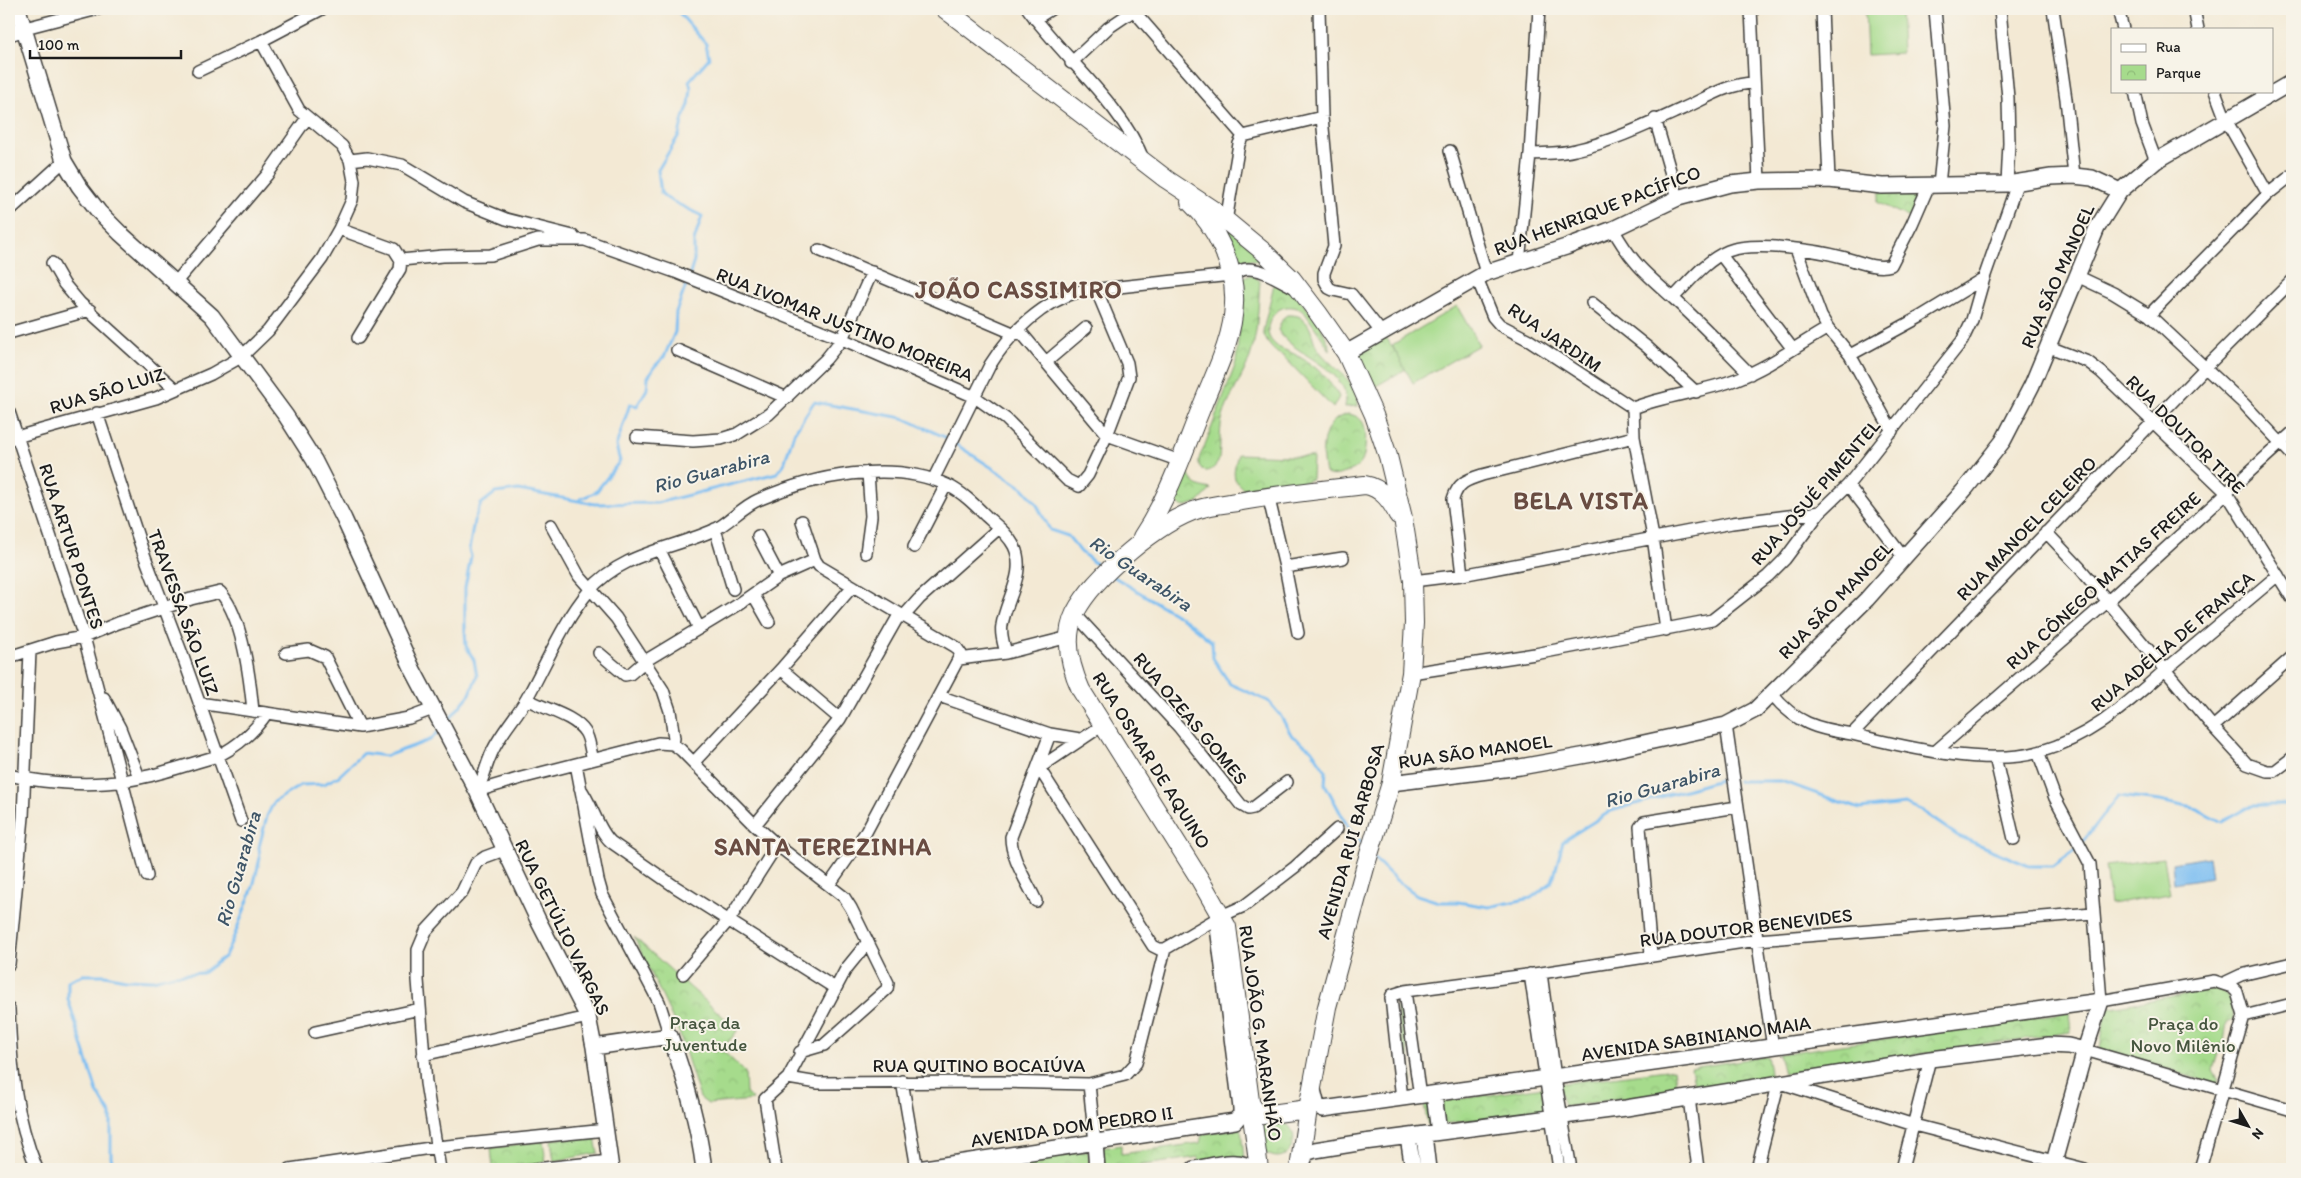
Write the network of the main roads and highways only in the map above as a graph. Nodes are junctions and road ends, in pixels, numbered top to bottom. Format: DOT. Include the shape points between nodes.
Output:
graph roads {
  1 [pos="18,9"];
  2 [pos="945,9"];
  3 [pos="961,9"];
  4 [pos="25,28"];
  5 [pos="976,32"];
  6 [pos="9,33"];
  7 [pos="2292,82"];
  8 [pos="1166,179"];
  9 [pos="2120,192"];
  10 [pos="1346,353"];
  11 [pos="1164,499"];
  12 [pos="1180,517"];
  13 [pos="1404,527"];
  14 [pos="1125,556"];
  15 [pos="1391,783"];
  16 [pos="1221,916"];
  17 [pos="594,1047"];
  18 [pos="2085,1050"];
  19 [pos="1312,1086"];
  20 [pos="1427,1096"];
  21 [pos="1250,1103"];
  22 [pos="1308,1109"];
  23 [pos="1231,1122"];
  24 [pos="1431,1133"];
  25 [pos="1408,1137"];
  26 [pos="1095,1143"];
  27 [pos="610,1165"];
  28 [pos="1256,1166"];
  29 [pos="2053,1166"];
  30 [pos="704,1169"];
  31 [pos="918,1169"];
  32 [pos="1097,1169"];
  33 [pos="1194,1169"];
  34 [pos="1300,1169"];
  35 [pos="1413,1169"];
  36 [pos="1428,1169"];
  1 -- 4 [label="main road, RUA GETÚLIO VARGAS"];
  2 -- 5 [label="main road"];
  3 -- 5 [label="main road"];
  4 -- 6 [label="main road"];
  4 -- 17 [label="main road, RUA GETÚLIO VARGAS" via="64,160 80,186 100,212 212,316 286,416 314,460 387,617 588,1017"];
  5 -- 8 [label="main road"];
  7 -- 9 [label="main road, RUA SÃO MANOEL" via="2156,161"];
  8 -- 10 [label="main road, AVENIDA RUI BARBOSA" via="1264,252 1301,291"];
  8 -- 11 [label="main road, RUA OSMAR DE AQUINO" via="1196,208 1222,248 1231,275 1234,302 1233,321 1223,353"];
  9 -- 10 [label="main road, RUA HENRIQUE PACÍFICO" via="2092,178 2074,176 1934,185 1882,186 1829,180 1759,180 1730,184 1678,198 1613,229 1482,276"];
  9 -- 15 [label="main road, RUA SÃO MANOEL" via="2097,228 2032,385 2003,441 1904,558 1833,635 1755,710 1726,725 1520,767"];
  10 -- 13 [label="main road, AVENIDA RUI BARBOSA" via="1381,434"];
  11 -- 12 [label="main road"];
  11 -- 14 [label="main road, RUA OSMAR DE AQUINO" via="1151,524"];
  12 -- 13 [label="main road, RUA OSMAR DE AQUINO" via="1200,508 1268,495 1365,485 1373,486 1388,498"];
  12 -- 14 [label="main road, RUA OSMAR DE AQUINO"];
  13 -- 15 [label="main road, AVENIDA RUI BARBOSA" via="1413,581 1414,623 1411,673"];
  14 -- 16 [label="main road, RUA OSMAR DE AQUINO" via="1101,580 1075,614 1069,637 1069,655 1076,678 1102,725"];
  15 -- 19 [label="main road, AVENIDA RUI BARBOSA" via="1337,965"];
  16 -- 21 [label="main road, RUA JOÃO G. MARANHÃO" via="1227,927"];
  16 -- 23 [label="main road, RUA JOÃO G. MARANHÃO" via="1218,927 1241,1108 1239,1116"];
  17 -- 27 [label="main road, RUA GETÚLIO VARGAS"];
  17 -- 30 [label="main road" via="670,1036 686,1080"];
  18 -- 20 [label="main road, AVENIDA SABINIANO MAIA" via="2101,1000"];
  18 -- 24 [label="main road" via="2049,1045 1930,1059 1689,1098"];
  18 -- 29 [label="main road"];
  19 -- 20 [label="main road, AVENIDA SABINIANO MAIA" via="1317,1106 1323,1109"];
  19 -- 22 [label="main road, AVENIDA RUI BARBOSA"];
  20 -- 24 [label="main road"];
  21 -- 22 [label="main road" via="1262,1115"];
  21 -- 28 [label="main road, RUA JOÃO G. MARANHÃO"];
  22 -- 34 [label="main road, AVENIDA RUI BARBOSA"];
  23 -- 26 [label="main road, AVENIDA DOM PEDRO II"];
  24 -- 25 [label="main road"];
  24 -- 36 [label="main road"];
  25 -- 34 [label="main road" via="1315,1150 1306,1153"];
  25 -- 35 [label="main road"];
  26 -- 31 [label="main road, AVENIDA DOM PEDRO II"];
  26 -- 32 [label="main road"];
  28 -- 33 [label="main road" via="1238,1162"];
}
